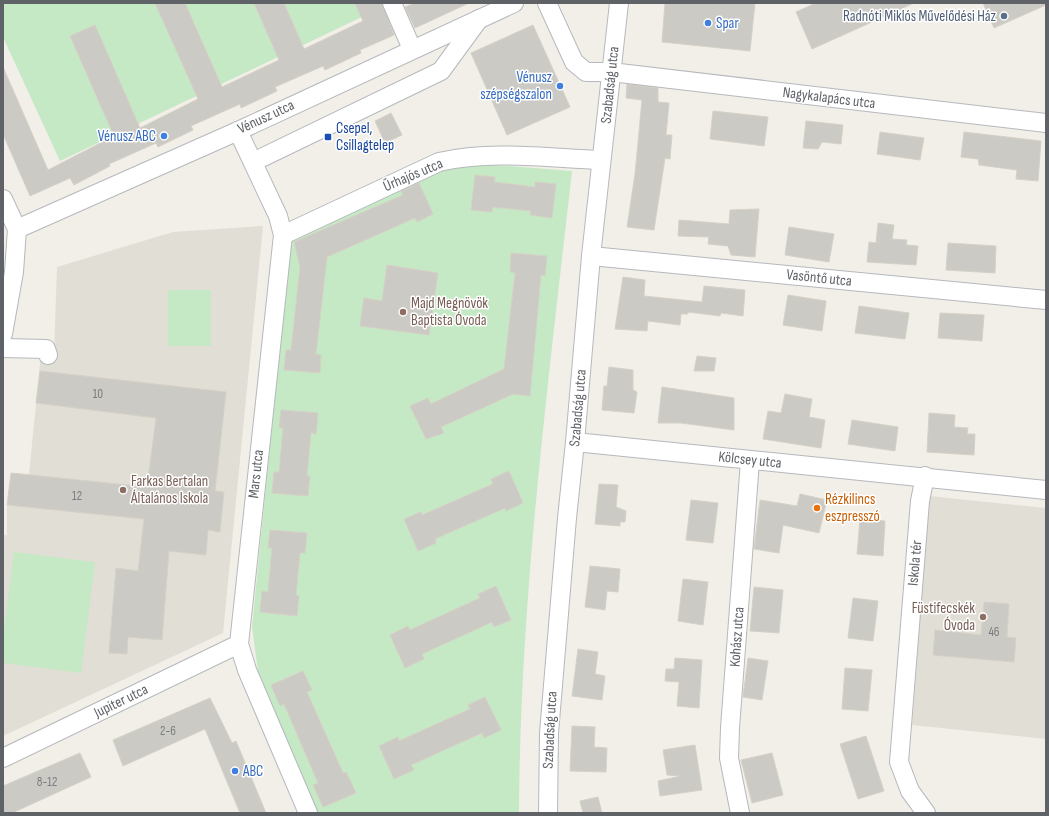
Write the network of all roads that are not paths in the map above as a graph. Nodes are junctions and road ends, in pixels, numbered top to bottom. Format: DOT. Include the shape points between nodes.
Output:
graph roads {
  1 [pos="392,3"];
  2 [pos="514,3"];
  3 [pos="547,3"];
  4 [pos="619,3"];
  5 [pos="480,17"];
  6 [pos="412,49"];
  7 [pos="612,72"];
  8 [pos="1046,123"];
  9 [pos="238,131"];
  10 [pos="602,160"];
  11 [pos="253,162"];
  12 [pos="3,199"];
  13 [pos="17,229"];
  14 [pos="283,235"];
  15 [pos="591,256"];
  16 [pos="1046,300"];
  17 [pos="3,334"];
  18 [pos="3,348"];
  19 [pos="48,355"];
  20 [pos="575,442"];
  21 [pos="750,461"];
  22 [pos="925,476"];
  23 [pos="1046,490"];
  24 [pos="239,644"];
  25 [pos="3,758"];
  26 [pos="308,813"];
  27 [pos="548,813"];
  28 [pos="740,813"];
  29 [pos="926,813"];
  1 -- 6 [label="street"];
  2 -- 5 [label="street, Vénusz utca"];
  3 -- 7 [label="street, Nagykalapács utca" via="574,62 586,72"];
  4 -- 7 [label="street, Szabadság utca"];
  5 -- 6 [label="street, Vénusz utca"];
  5 -- 11 [label="street" via="441,71"];
  6 -- 9 [label="street, Vénusz utca"];
  7 -- 8 [label="street, Nagykalapács utca"];
  7 -- 10 [label="street, Szabadság utca"];
  9 -- 11 [label="street, Mars utca"];
  9 -- 13 [label="street, Vénusz utca"];
  10 -- 14 [label="street, Űrhajós utca" via="491,154 439,162"];
  10 -- 15 [label="street, Szabadság utca"];
  11 -- 14 [label="street, Mars utca" via="278,216"];
  12 -- 13 [label="street"];
  13 -- 17 [label="street" via="14,272"];
  14 -- 24 [label="street, Mars utca"];
  15 -- 16 [label="street, Vasöntő utca"];
  15 -- 20 [label="street, Szabadság utca"];
  18 -- 19 [label="street" via="46,349"];
  20 -- 21 [label="street, Kölcsey utca"];
  20 -- 27 [label="street, Szabadság utca" via="548,733"];
  21 -- 22 [label="street, Kölcsey utca"];
  21 -- 28 [label="street, Kohász utca" via="729,758"];
  22 -- 23 [label="street"];
  22 -- 29 [label="street, Iskola tér" via="920,501 899,762 910,791"];
  24 -- 25 [label="street, Jupiter utca"];
  24 -- 26 [label="street, Mars utca" via="247,670"];
}
